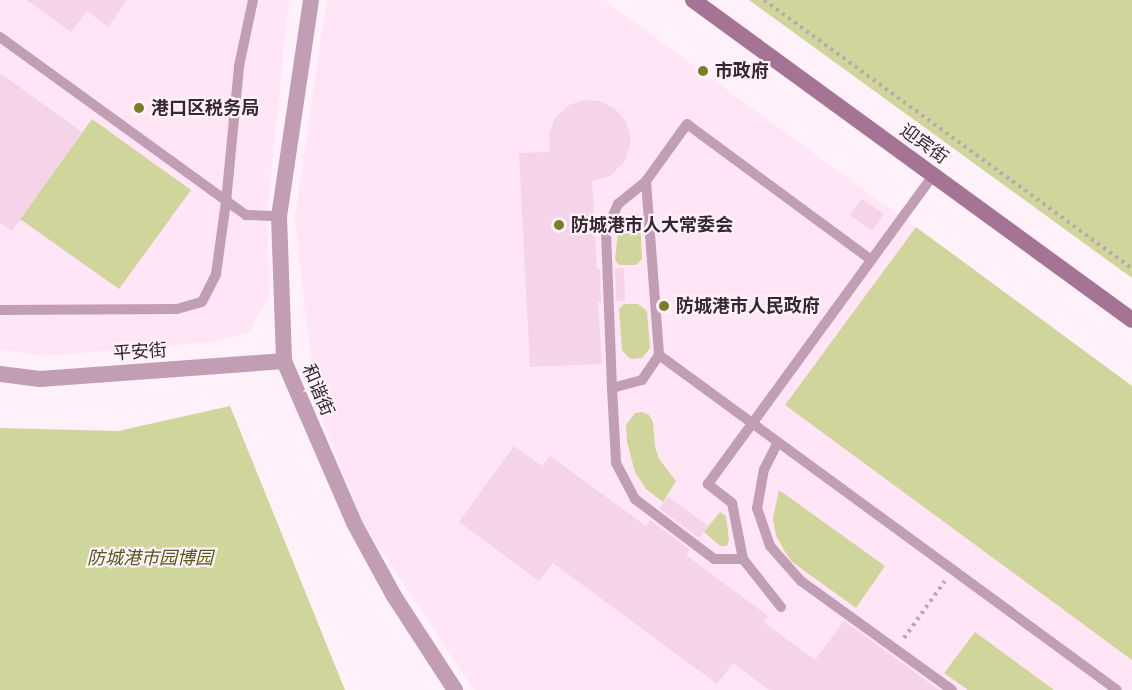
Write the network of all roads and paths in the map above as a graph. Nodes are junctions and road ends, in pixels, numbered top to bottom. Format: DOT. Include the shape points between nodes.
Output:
graph roads {
  1 [pos="253,0"];
  2 [pos="311,0"];
  3 [pos="693,0"];
  4 [pos="764,0"];
  5 [pos="0,37"];
  6 [pos="933,175"];
  7 [pos="646,181"];
  8 [pos="226,202"];
  9 [pos="279,216"];
  10 [pos="870,259"];
  11 [pos="1132,268"];
  12 [pos="0,310"];
  13 [pos="1132,320"];
  14 [pos="659,355"];
  15 [pos="284,361"];
  16 [pos="0,374"];
  17 [pos="612,388"];
  18 [pos="751,424"];
  19 [pos="777,444"];
  20 [pos="743,559"];
  21 [pos="952,571"];
  22 [pos="781,607"];
  23 [pos="896,650"];
  24 [pos="455,690"];
  25 [pos="952,690"];
  26 [pos="1117,690"];
  1 -- 8 [label="lane" via="239,66"];
  2 -- 9 [label="street, 和谐街"];
  3 -- 6 [label="main road, 迎宾街"];
  4 -- 11 [label="path"];
  5 -- 8 [label="lane"];
  6 -- 10 [label="lane"];
  6 -- 13 [label="main road, 迎宾街"];
  7 -- 10 [label="lane" via="687,124"];
  7 -- 14 [label="lane"];
  7 -- 17 [label="lane" via="618,204 606,231"];
  8 -- 9 [label="lane" via="246,215"];
  8 -- 12 [label="lane" via="216,274 202,302 177,309"];
  9 -- 15 [label="street, 和谐街"];
  10 -- 18 [label="lane"];
  14 -- 17 [label="lane" via="642,380"];
  14 -- 18 [label="lane"];
  15 -- 16 [label="street, 平安街" via="40,379"];
  15 -- 24 [label="street, 和谐街" via="354,523 394,596"];
  17 -- 20 [label="lane" via="616,463 635,499 714,559"];
  18 -- 19 [label="lane"];
  18 -- 20 [label="lane" via="708,484 732,503"];
  19 -- 21 [label="lane"];
  19 -- 23 [label="lane" via="764,469 757,508 770,546 801,581"];
  20 -- 22 [label="lane"];
  21 -- 23 [label="path"];
  21 -- 26 [label="lane"];
  23 -- 25 [label="lane"];
}
